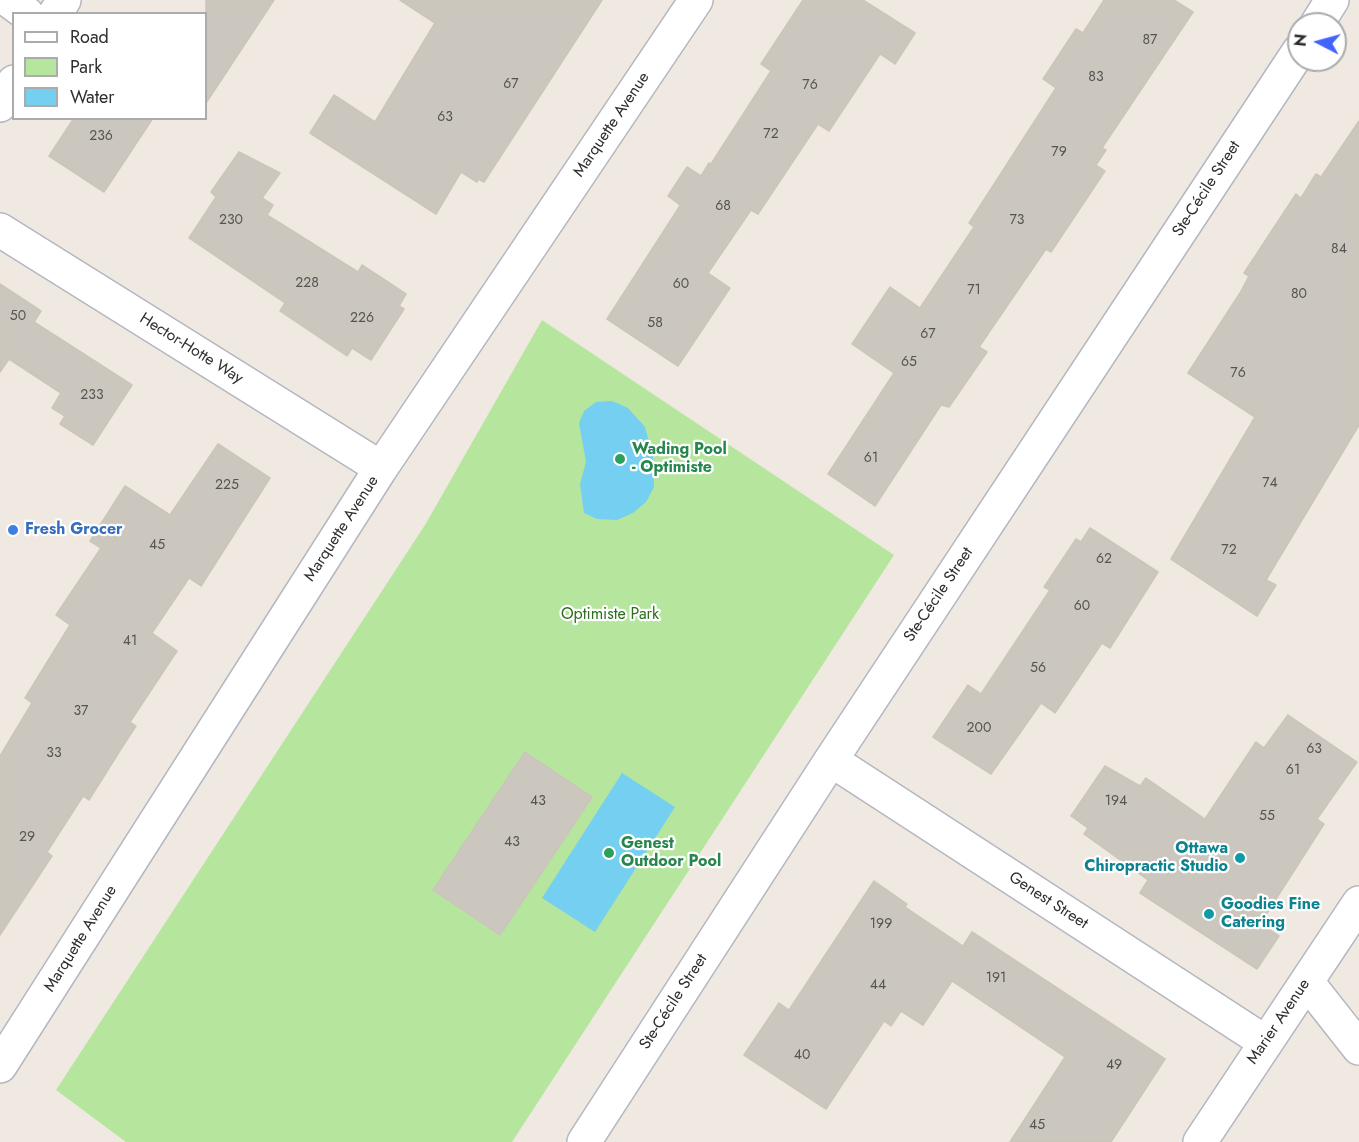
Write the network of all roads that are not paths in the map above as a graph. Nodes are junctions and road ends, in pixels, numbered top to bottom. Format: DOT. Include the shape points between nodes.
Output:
graph roads {
  1 [pos="8,0"];
  2 [pos="696,0"];
  3 [pos="24,12"];
  4 [pos="1287,69"];
  5 [pos="12,85"];
  6 [pos="0,105"];
  7 [pos="0,230"];
  8 [pos="381,468"];
  9 [pos="831,760"];
  10 [pos="1359,903"];
  11 [pos="1307,982"];
  12 [pos="1265,1042"];
  13 [pos="1359,1048"];
  14 [pos="0,1066"];
  15 [pos="584,1142"];
  16 [pos="1200,1142"];
  1 -- 3 [label="street"];
  2 -- 8 [label="street, Marquette Avenue"];
  4 -- 9 [label="street, Ste-Cécile Street"];
  5 -- 6 [label="street"];
  7 -- 8 [label="street, Hector-Hotte Way"];
  8 -- 14 [label="street, Marquette Avenue"];
  9 -- 12 [label="street, Genest Street"];
  9 -- 15 [label="street, Ste-Cécile Street"];
  10 -- 11 [label="street, Marier Avenue"];
  11 -- 12 [label="street, Marier Avenue"];
  11 -- 13 [label="street"];
  12 -- 16 [label="street, Marier Avenue"];
}
